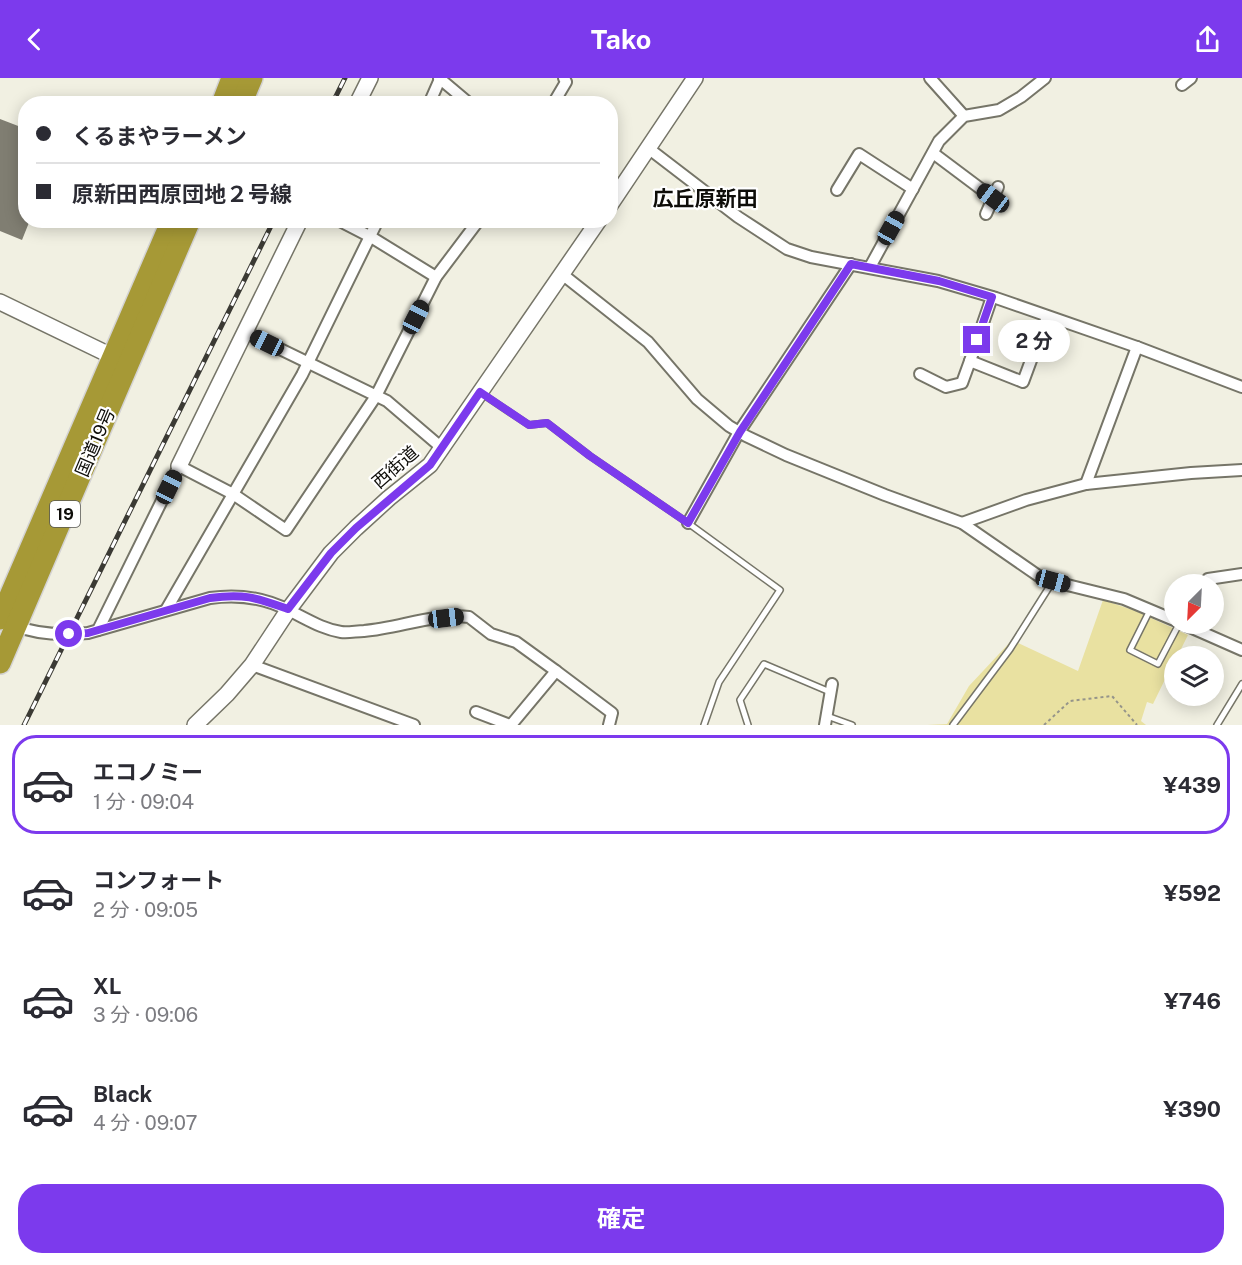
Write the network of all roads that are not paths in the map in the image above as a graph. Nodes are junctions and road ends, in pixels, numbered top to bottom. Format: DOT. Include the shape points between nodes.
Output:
graph roads {
  1 [pos="232,78"];
  2 [pos="252,78"];
  3 [pos="370,78"];
  4 [pos="440,78"];
  5 [pos="564,78"];
  6 [pos="695,78"];
  7 [pos="930,78"];
  8 [pos="1045,78"];
  9 [pos="225,96"];
  10 [pos="244,96"];
  11 [pos="361,96"];
  12 [pos="432,96"];
  13 [pos="461,96"];
  14 [pos="558,96"];
  15 [pos="964,116"];
  16 [pos="648,148"];
  17 [pos="933,153"];
  18 [pos="998,187"];
  19 [pos="913,189"];
  20 [pos="837,190"];
  21 [pos="618,191"];
  22 [pos="993,198"];
  23 [pos="986,214"];
  24 [pos="169,228"];
  25 [pos="186,228"];
  26 [pos="296,228"];
  27 [pos="354,228"];
  28 [pos="375,228"];
  29 [pos="473,228"];
  30 [pos="594,228"];
  31 [pos="371,237"];
  32 [pos="851,264"];
  33 [pos="870,267"];
  34 [pos="562,274"];
  35 [pos="436,277"];
  36 [pos="992,297"];
  37 [pos="0,302"];
  38 [pos="1047,317"];
  39 [pos="247,333"];
  40 [pos="1137,347"];
  41 [pos="120,360"];
  42 [pos="970,361"];
  43 [pos="307,363"];
  44 [pos="920,374"];
  45 [pos="1242,387"];
  46 [pos="480,392"];
  47 [pos="376,396"];
  48 [pos="740,432"];
  49 [pos="442,448"];
  50 [pos="179,466"];
  51 [pos="1242,470"];
  52 [pos="1086,484"];
  53 [pos="233,494"];
  54 [pos="688,523"];
  55 [pos="962,523"];
  56 [pos="1242,574"];
  57 [pos="1224,577"];
  58 [pos="1053,581"];
  59 [pos="288,609"];
  60 [pos="166,610"];
  61 [pos="1150,610"];
  62 [pos="1164,616"];
  63 [pos="8,622"];
  64 [pos="98,630"];
  65 [pos="1178,634"];
  66 [pos="1206,634"];
  67 [pos="1242,650"];
  68 [pos="0,663"];
  69 [pos="252,665"];
  70 [pos="556,671"];
  71 [pos="1242,684"];
  72 [pos="831,688"];
  73 [pos="476,712"];
  74 [pos="826,721"];
  75 [pos="195,725"];
  76 [pos="414,725"];
  77 [pos="510,725"];
  78 [pos="609,725"];
  79 [pos="704,725"];
  80 [pos="748,725"];
  81 [pos="852,725"];
  82 [pos="953,725"];
  83 [pos="1217,725"];
  1 -- 9 [label="highway"];
  2 -- 10 [label="highway"];
  3 -- 11 [label="main road"];
  4 -- 12 [label="street"];
  4 -- 13 [label="street"];
  5 -- 14 [label="street" via="566,82"];
  6 -- 16 [label="main road"];
  7 -- 15 [label="street"];
  8 -- 15 [label="street" via="999,110"];
  15 -- 17 [label="street" via="939,141"];
  16 -- 21 [label="main road"];
  16 -- 32 [label="street" via="786,249"];
  17 -- 19 [label="street"];
  17 -- 22 [label="street"];
  18 -- 22 [label="street"];
  19 -- 20 [label="street" via="859,154"];
  19 -- 33 [label="street"];
  22 -- 23 [label="street"];
  24 -- 41 [label="highway, 国道19号 / 19"];
  25 -- 41 [label="highway, 国道19号 / 19"];
  26 -- 39 [label="main road"];
  27 -- 31 [label="street"];
  28 -- 31 [label="street"];
  29 -- 35 [label="street"];
  30 -- 34 [label="main road, 西街道"];
  31 -- 35 [label="street"];
  31 -- 43 [label="street"];
  32 -- 33 [label="street"];
  32 -- 48 [label="street"];
  33 -- 36 [label="street"];
  34 -- 46 [label="main road, 西街道"];
  34 -- 48 [label="street" via="648,342 697,399"];
  35 -- 47 [label="street"];
  36 -- 38 [label="street"];
  36 -- 42 [label="street"];
  37 -- 41 [label="main road"];
  38 -- 40 [label="street"];
  38 -- 42 [label="street" via="1023,382"];
  39 -- 43 [label="street"];
  39 -- 50 [label="main road"];
  40 -- 45 [label="street"];
  40 -- 52 [label="street"];
  41 -- 63 [label="highway, 国道19号 / 19" via="70,459"];
  42 -- 44 [label="street" via="962,383 946,387"];
  43 -- 47 [label="street"];
  43 -- 53 [label="street"];
  46 -- 49 [label="main road, 西街道"];
  46 -- 54 [label="lane" via="529,425 547,423"];
  47 -- 49 [label="street"];
  47 -- 53 [label="street" via="286,530"];
  48 -- 54 [label="street"];
  48 -- 55 [label="street" via="786,455"];
  49 -- 59 [label="main road, 西街道" via="430,465 339,545"];
  50 -- 53 [label="street"];
  50 -- 64 [label="street"];
  51 -- 52 [label="street"];
  52 -- 55 [label="street"];
  53 -- 60 [label="street"];
  54 -- 79 [label="lane" via="780,590 719,682"];
  55 -- 58 [label="street" via="1043,579"];
  56 -- 57 [label="street"];
  58 -- 61 [label="street" via="1124,599"];
  58 -- 82 [label="lane" via="1010,650"];
  59 -- 60 [label="street" via="251,596 231,595"];
  59 -- 69 [label="main road, 西街道"];
  59 -- 70 [label="street" via="311,623 343,633 469,616 491,634 516,642"];
  60 -- 64 [label="street"];
  61 -- 62 [label="street"];
  61 -- 65 [label="lane" via="1130,650 1158,664"];
  63 -- 64 [label="street" via="28,630 69,634"];
  63 -- 68 [label="highway, 国道19号 / 19"];
  66 -- 67 [label="street"];
  69 -- 75 [label="main road, 西街道"];
  69 -- 76 [label="street"];
  70 -- 77 [label="street"];
  70 -- 78 [label="street" via="612,713"];
  71 -- 83 [label="lane"];
  72 -- 74 [label="street"];
  72 -- 80 [label="lane" via="764,664 740,700"];
  73 -- 77 [label="street"];
  74 -- 81 [label="lane"];
}
